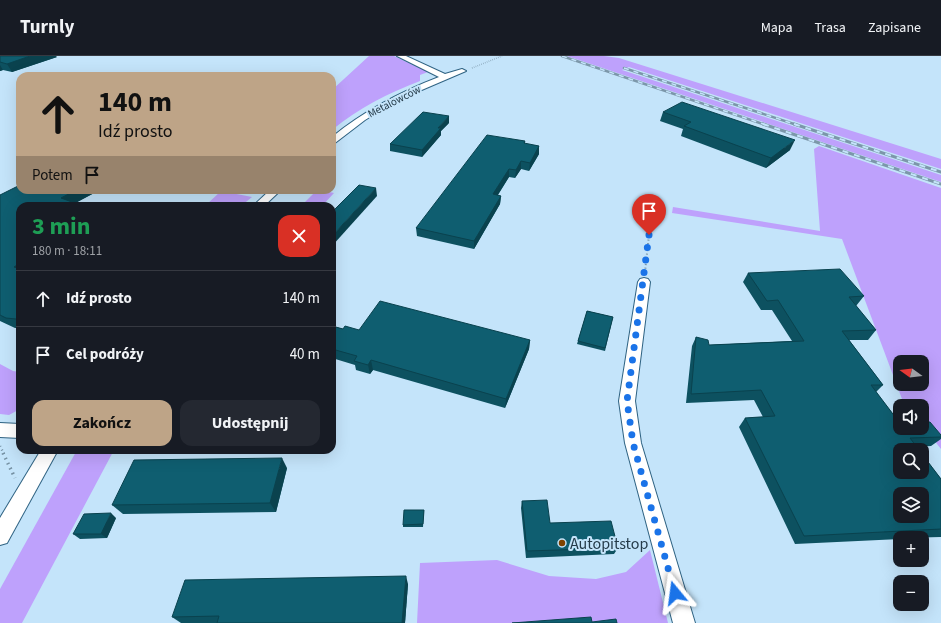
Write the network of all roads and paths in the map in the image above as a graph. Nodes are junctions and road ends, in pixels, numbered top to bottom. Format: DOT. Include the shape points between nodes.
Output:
graph roads {
  1 [pos="400,56"];
  2 [pos="502,56"];
  3 [pos="462,71"];
  4 [pos="445,77"];
  5 [pos="336,138"];
  6 [pos="272,194"];
  7 [pos="262,202"];
  8 [pos="649,235"];
  9 [pos="644,282"];
  10 [pos="0,430"];
  11 [pos="16,430"];
  12 [pos="0,446"];
  13 [pos="48,454"];
  14 [pos="16,480"];
  15 [pos="0,536"];
  16 [pos="684,623"];
  1 -- 4 [label="street"];
  2 -- 3 [label="path"];
  3 -- 4 [label="street, Metalowców"];
  4 -- 5 [label="street, Metalowców" via="380,106"];
  6 -- 7 [label="street"];
  8 -- 9 [label="path"];
  9 -- 16 [label="street" via="627,401 633,443"];
  10 -- 11 [label="street"];
  12 -- 14 [label="path"];
  13 -- 15 [label="street"];
}
